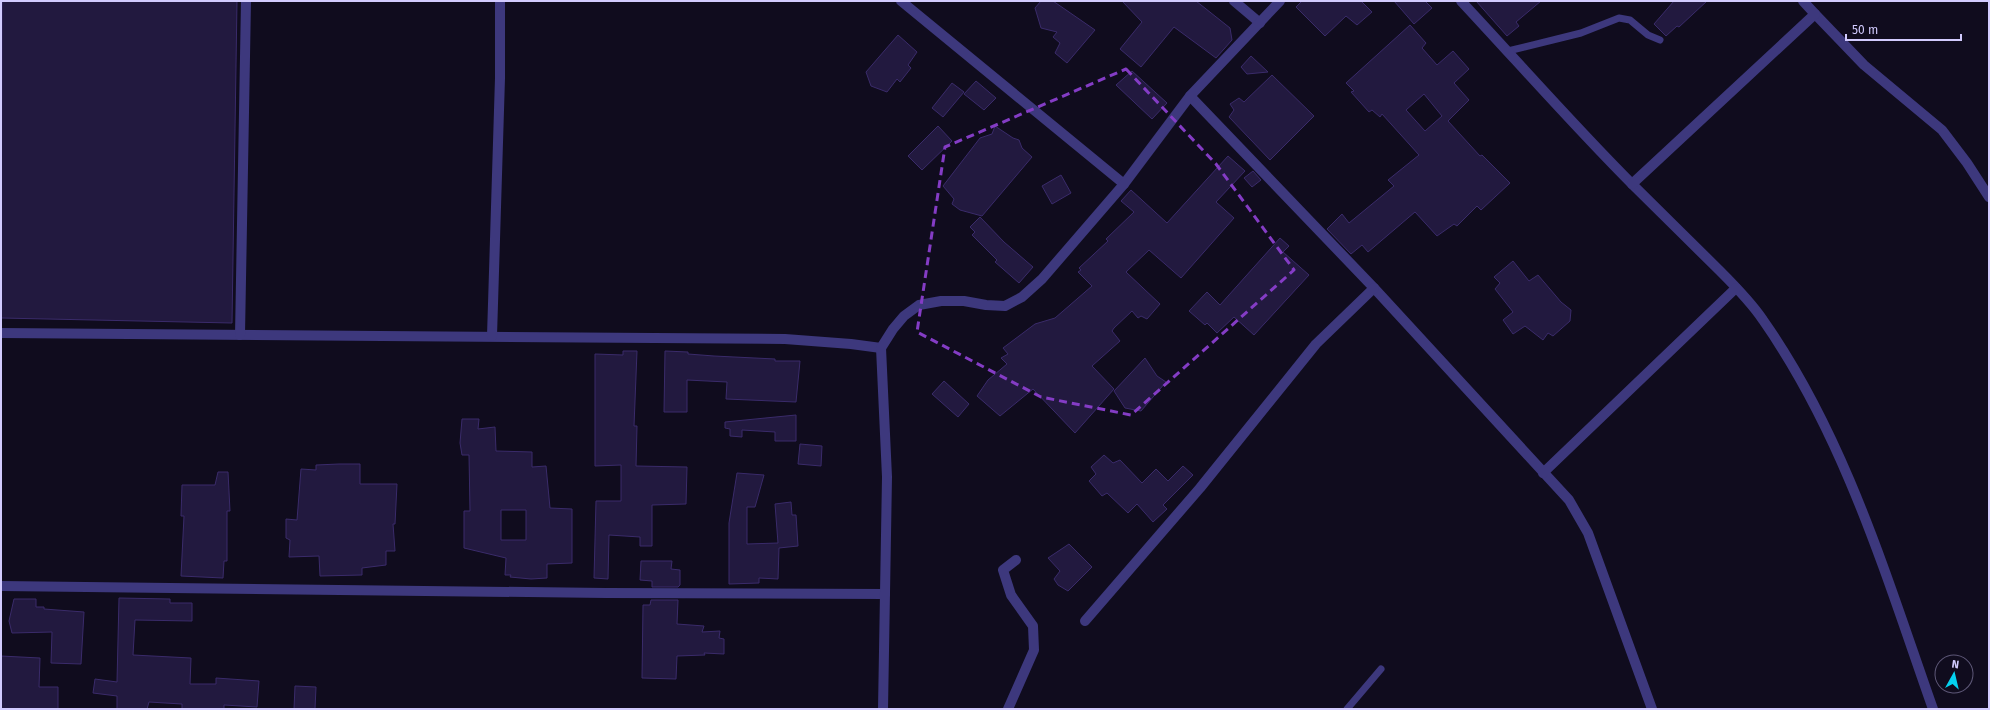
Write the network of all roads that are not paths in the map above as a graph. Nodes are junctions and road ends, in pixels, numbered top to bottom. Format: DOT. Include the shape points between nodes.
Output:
graph roads {
  1 [pos="246,1"];
  2 [pos="500,1"];
  3 [pos="901,1"];
  4 [pos="1234,1"];
  5 [pos="1280,1"];
  6 [pos="1461,1"];
  7 [pos="1803,1"];
  8 [pos="1816,14"];
  9 [pos="1260,23"];
  10 [pos="1660,40"];
  11 [pos="1508,51"];
  12 [pos="1190,96"];
  13 [pos="1124,184"];
  14 [pos="1632,184"];
  15 [pos="1989,197"];
  16 [pos="1374,288"];
  17 [pos="1736,288"];
  18 [pos="1,333"];
  19 [pos="240,335"];
  20 [pos="492,336"];
  21 [pos="880,348"];
  22 [pos="1543,473"];
  23 [pos="1016,560"];
  24 [pos="1,586"];
  25 [pos="885,594"];
  26 [pos="1085,621"];
  27 [pos="1381,669"];
  28 [pos="883,709"];
  29 [pos="1008,709"];
  30 [pos="1347,709"];
  31 [pos="1652,709"];
  32 [pos="1933,709"];
  1 -- 19 [label="street"];
  2 -- 20 [label="street"];
  3 -- 13 [label="street"];
  4 -- 9 [label="street"];
  5 -- 9 [label="street"];
  6 -- 11 [label="street"];
  7 -- 8 [label="street"];
  8 -- 14 [label="street"];
  8 -- 15 [label="street" via="1864,65 1942,130"];
  9 -- 12 [label="street"];
  10 -- 11 [label="lane" via="1648,35 1630,20 1619,18 1581,33"];
  11 -- 14 [label="street"];
  12 -- 13 [label="street"];
  12 -- 16 [label="street"];
  13 -- 21 [label="street" via="1042,279 1022,297 1005,306 986,306 964,301 941,301 919,305 904,316"];
  14 -- 17 [label="street"];
  16 -- 22 [label="street"];
  16 -- 26 [label="street" via="1316,344 1200,488"];
  17 -- 22 [label="street"];
  17 -- 32 [label="street" via="1762,318 1790,362 1840,456"];
  18 -- 19 [label="street"];
  19 -- 20 [label="street"];
  20 -- 21 [label="street" via="785,339"];
  21 -- 25 [label="street" via="887,476"];
  22 -- 31 [label="street" via="1569,500 1588,533"];
  23 -- 29 [label="street" via="1002,570 1011,595 1033,626 1034,650"];
  24 -- 25 [label="street"];
  25 -- 28 [label="street"];
  27 -- 30 [label="lane"];
}
